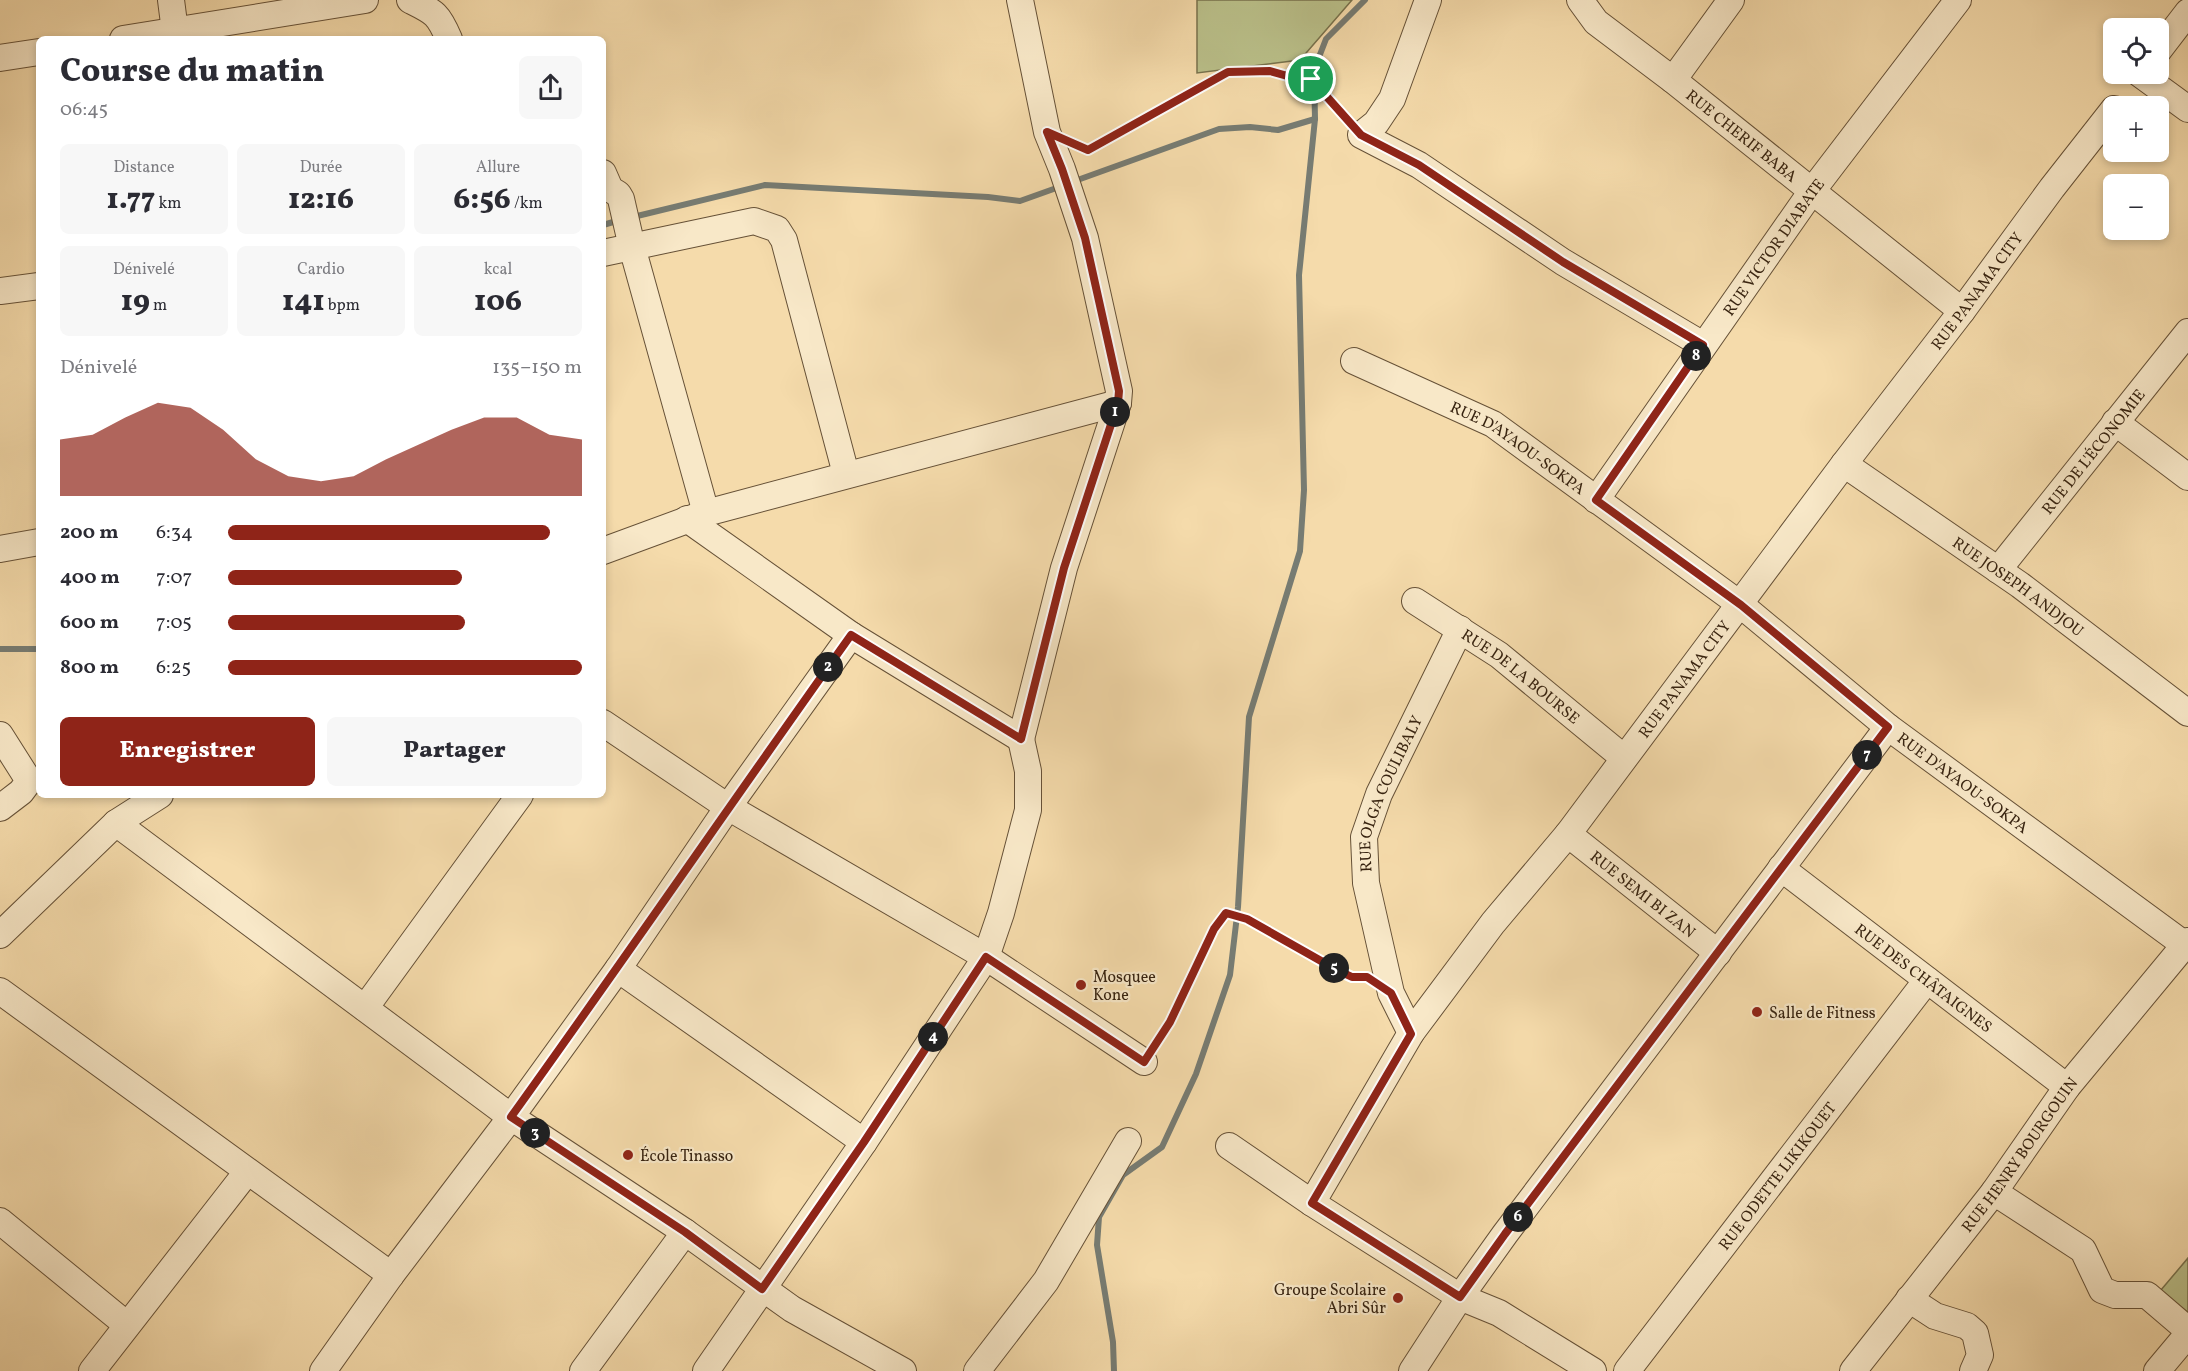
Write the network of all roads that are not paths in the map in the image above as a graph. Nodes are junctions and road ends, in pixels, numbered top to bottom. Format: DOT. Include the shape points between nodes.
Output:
graph roads {
  1 [pos="171,0"];
  2 [pos="365,0"];
  3 [pos="410,0"];
  4 [pos="1020,0"];
  5 [pos="1428,0"];
  6 [pos="1580,0"];
  7 [pos="1731,0"];
  8 [pos="1958,0"];
  9 [pos="2188,12"];
  10 [pos="176,35"];
  11 [pos="448,36"];
  12 [pos="2169,37"];
  13 [pos="36,52"];
  14 [pos="0,58"];
  15 [pos="1673,80"];
  16 [pos="2133,84"];
  17 [pos="2154,84"];
  18 [pos="2124,96"];
  19 [pos="2188,109"];
  20 [pos="2103,122"];
  21 [pos="606,180"];
  22 [pos="1812,191"];
  23 [pos="632,247"];
  24 [pos="606,252"];
  25 [pos="36,286"];
  26 [pos="0,291"];
  27 [pos="1962,311"];
  28 [pos="2188,332"];
  29 [pos="1703,345"];
  30 [pos="1354,361"];
  31 [pos="1118,403"];
  32 [pos="2115,422"];
  33 [pos="1844,464"];
  34 [pos="846,474"];
  35 [pos="2188,477"];
  36 [pos="1596,500"];
  37 [pos="696,516"];
  38 [pos="36,543"];
  39 [pos="0,549"];
  40 [pos="606,550"];
  41 [pos="1998,570"];
  42 [pos="1415,602"];
  43 [pos="1741,605"];
  44 [pos="1460,629"];
  45 [pos="851,635"];
  46 [pos="2188,712"];
  47 [pos="606,725"];
  48 [pos="1888,727"];
  49 [pos="0,735"];
  50 [pos="1021,739"];
  51 [pos="1624,758"];
  52 [pos="155,798"];
  53 [pos="518,798"];
  54 [pos="728,807"];
  55 [pos="0,808"];
  56 [pos="116,823"];
  57 [pos="1568,834"];
  58 [pos="1781,868"];
  59 [pos="3,924"];
  60 [pos="1718,953"];
  61 [pos="2184,953"];
  62 [pos="986,957"];
  63 [pos="618,969"];
  64 [pos="1927,980"];
  65 [pos="0,991"];
  66 [pos="365,1008"];
  67 [pos="1411,1034"];
  68 [pos="1144,1062"];
  69 [pos="2067,1087"];
  70 [pos="511,1117"];
  71 [pos="1128,1141"];
  72 [pos="864,1142"];
  73 [pos="1229,1146"];
  74 [pos="247,1172"];
  75 [pos="1995,1192"];
  76 [pos="1312,1203"];
  77 [pos="0,1221"];
  78 [pos="685,1232"];
  79 [pos="391,1275"];
  80 [pos="762,1289"];
  81 [pos="1460,1297"];
  82 [pos="1909,1299"];
  83 [pos="127,1325"];
  84 [pos="2188,1332"];
  85 [pos="1862,1367"];
  86 [pos="92,1371"];
  87 [pos="323,1371"];
  88 [pos="583,1371"];
  89 [pos="706,1371"];
  90 [pos="903,1371"];
  91 [pos="977,1371"];
  92 [pos="1412,1371"];
  93 [pos="1593,1371"];
  94 [pos="1627,1371"];
  95 [pos="1973,1371"];
  96 [pos="2157,1371"];
  1 -- 10 [label="street"];
  2 -- 10 [label="street"];
  3 -- 11 [label="street" via="440,18"];
  4 -- 31 [label="street" via="1047,132 1085,238 1119,391"];
  5 -- 29 [label="street" via="1392,99 1376,123 1361,135 1419,165 1563,262"];
  6 -- 15 [label="street, RUE CHERIF BABA" via="1596,22"];
  7 -- 15 [label="street"];
  8 -- 22 [label="street, RUE VICTOR DIABATE"];
  9 -- 12 [label="street"];
  13 -- 14 [label="street"];
  15 -- 22 [label="street, RUE CHERIF BABA"];
  16 -- 18 [label="street, RUE PANAMA CITY"];
  17 -- 19 [label="street"];
  20 -- 27 [label="street, RUE PANAMA CITY"];
  21 -- 23 [label="street" via="621,199"];
  22 -- 27 [label="street, RUE CHERIF BABA"];
  22 -- 29 [label="street, RUE VICTOR DIABATE"];
  23 -- 24 [label="street"];
  23 -- 34 [label="street" via="754,221 777,229 784,240"];
  23 -- 37 [label="street"];
  25 -- 26 [label="street"];
  27 -- 33 [label="street, RUE PANAMA CITY"];
  28 -- 32 [label="street, RUE DE L'ÉCONOMIE"];
  29 -- 36 [label="street, RUE VICTOR DIABATE"];
  30 -- 36 [label="street, RUE D'AYAOU-SOKPA" via="1493,424"];
  31 -- 34 [label="street"];
  31 -- 50 [label="street" via="1064,568"];
  32 -- 35 [label="street"];
  32 -- 41 [label="street, RUE DE L'ÉCONOMIE"];
  33 -- 41 [label="street, RUE JOSEPH ANDJOU"];
  33 -- 43 [label="street, RUE PANAMA CITY"];
  34 -- 37 [label="street"];
  36 -- 43 [label="street, RUE D'AYAOU-SOKPA"];
  37 -- 40 [label="street"];
  37 -- 45 [label="street"];
  38 -- 39 [label="street"];
  41 -- 46 [label="street, RUE JOSEPH ANDJOU"];
  42 -- 44 [label="street, RUE DE LA BOURSE"];
  43 -- 48 [label="street, RUE D'AYAOU-SOKPA"];
  43 -- 51 [label="street, RUE PANAMA CITY"];
  44 -- 51 [label="street, RUE DE LA BOURSE" via="1499,655"];
  44 -- 67 [label="street, RUE OLGA COULIBALY" via="1379,794 1364,837 1366,883 1391,993"];
  45 -- 50 [label="street"];
  45 -- 54 [label="street"];
  47 -- 54 [label="street"];
  48 -- 58 [label="street"];
  48 -- 61 [label="street, RUE D'AYAOU-SOKPA"];
  49 -- 55 [label="street" via="27,784"];
  50 -- 62 [label="street" via="1028,771 1028,810"];
  51 -- 57 [label="street, RUE PANAMA CITY"];
  52 -- 56 [label="street"];
  53 -- 66 [label="street"];
  54 -- 62 [label="street"];
  54 -- 63 [label="street"];
  56 -- 59 [label="street"];
  56 -- 66 [label="street"];
  57 -- 60 [label="street, RUE SEMI BI ZAN"];
  57 -- 67 [label="street, RUE PANAMA CITY" via="1493,923"];
  58 -- 60 [label="street"];
  58 -- 64 [label="street, RUE DES CHÂTAIGNES"];
  60 -- 81 [label="street"];
  61 -- 69 [label="street, RUE HENRY BOURGOUIN"];
  62 -- 68 [label="street"];
  62 -- 72 [label="street"];
  63 -- 70 [label="street"];
  63 -- 72 [label="street"];
  64 -- 69 [label="street, RUE DES CHÂTAIGNES"];
  64 -- 94 [label="street, RUE ODETTE LIKIKOUET"];
  65 -- 74 [label="street"];
  66 -- 70 [label="street"];
  67 -- 76 [label="street, RUE PANAMA CITY"];
  69 -- 75 [label="street, RUE HENRY BOURGOUIN"];
  70 -- 78 [label="street"];
  70 -- 79 [label="street"];
  71 -- 91 [label="street" via="1046,1281"];
  72 -- 80 [label="street"];
  73 -- 76 [label="street"];
  74 -- 79 [label="street"];
  74 -- 83 [label="street"];
  75 -- 82 [label="street, RUE HENRY BOURGOUIN"];
  75 -- 84 [label="street" via="2083,1250 2102,1290 2115,1295 2147,1295"];
  76 -- 81 [label="street"];
  77 -- 83 [label="street"];
  78 -- 80 [label="street"];
  78 -- 88 [label="street"];
  79 -- 87 [label="street"];
  80 -- 89 [label="street"];
  80 -- 90 [label="street"];
  81 -- 92 [label="street"];
  81 -- 93 [label="street" via="1499,1313"];
  82 -- 85 [label="street, RUE HENRY BOURGOUIN"];
  82 -- 95 [label="street" via="1935,1316 1967,1326 1975,1333 1980,1355"];
  83 -- 86 [label="street"];
  84 -- 96 [label="street"];
}
